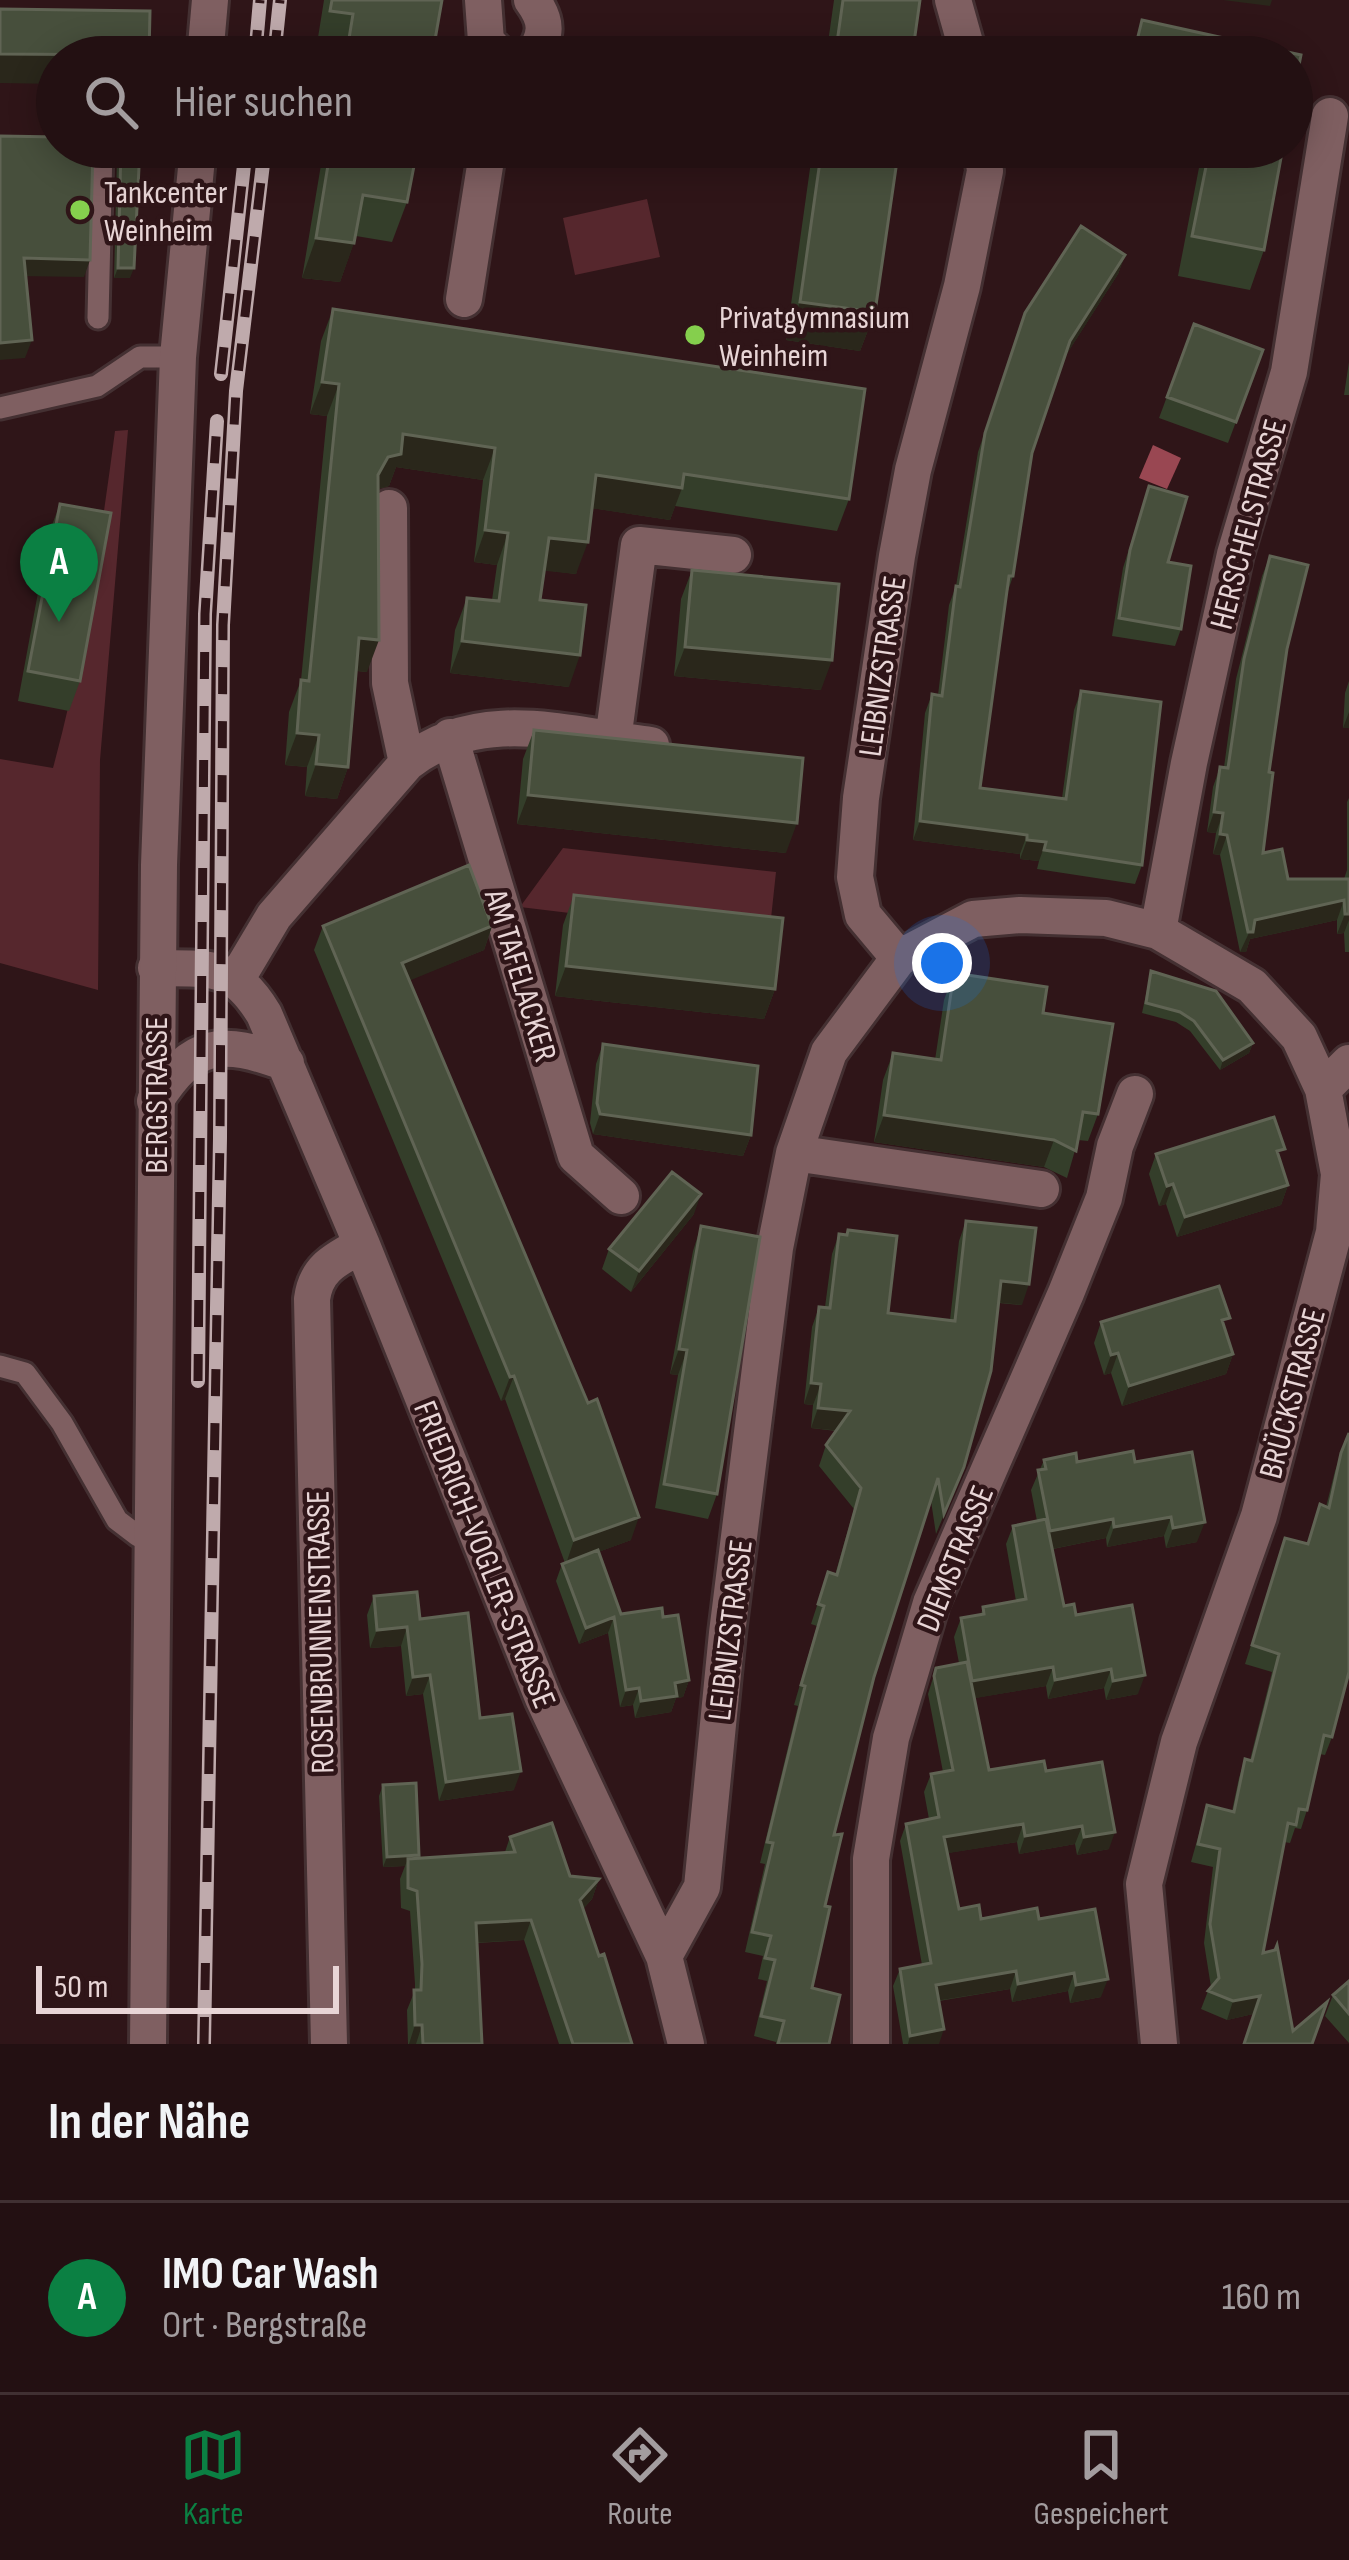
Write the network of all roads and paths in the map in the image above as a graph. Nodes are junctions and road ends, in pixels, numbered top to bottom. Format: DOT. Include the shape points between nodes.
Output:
graph roads {
  1 [pos="210,0"];
  2 [pos="483,0"];
  3 [pos="532,0"];
  4 [pos="952,0"];
  5 [pos="207,36"];
  6 [pos="486,36"];
  7 [pos="545,36"];
  8 [pos="961,36"];
  9 [pos="1330,116"];
  10 [pos="102,168"];
  11 [pos="196,168"];
  12 [pos="485,168"];
  13 [pos="985,168"];
  14 [pos="464,299"];
  15 [pos="98,318"];
  16 [pos="178,357"];
  17 [pos="0,408"];
  18 [pos="389,508"];
  19 [pos="733,555"];
  20 [pos="450,737"];
  21 [pos="613,740"];
  22 [pos="679,748"];
  23 [pos="407,763"];
  24 [pos="1158,931"];
  25 [pos="899,958"];
  26 [pos="157,968"];
  27 [pos="237,978"];
  28 [pos="286,1063"];
  29 [pos="1349,1063"];
  30 [pos="1323,1089"];
  31 [pos="1135,1094"];
  32 [pos="155,1101"];
  33 [pos="794,1153"];
  34 [pos="1041,1189"];
  35 [pos="621,1196"];
  36 [pos="362,1245"];
  37 [pos="0,1366"];
  38 [pos="152,1537"];
  39 [pos="664,1956"];
  40 [pos="148,2044"];
  41 [pos="329,2044"];
  42 [pos="686,2044"];
  43 [pos="871,2044"];
  44 [pos="1159,2044"];
  1 -- 5 [label="street"];
  2 -- 6 [label="street"];
  3 -- 7 [label="street"];
  4 -- 8 [label="street"];
  9 -- 24 [label="street, HERSCHELSTRASSE" via="1289,372 1235,554"];
  10 -- 15 [label="lane"];
  11 -- 16 [label="street, BERGSTRASSE"];
  12 -- 14 [label="street"];
  13 -- 25 [label="street, LEIBNIZSTRASSE" via="913,470 862,798 855,877 863,915"];
  16 -- 17 [label="lane" via="140,357 97,386"];
  16 -- 26 [label="street, BERGSTRASSE"];
  18 -- 23 [label="street" via="390,682"];
  19 -- 21 [label="street" via="639,545"];
  20 -- 21 [label="street" via="488,728"];
  20 -- 23 [label="street"];
  20 -- 35 [label="street, AM TAFELACKER" via="576,1156"];
  21 -- 22 [label="street"];
  23 -- 27 [label="street" via="274,916"];
  24 -- 25 [label="street, BRÜCKSTRASSE" via="1106,918 1020,915 973,920"];
  24 -- 30 [label="street, BRÜCKSTRASSE" via="1252,986 1299,1037"];
  25 -- 33 [label="street, LEIBNIZSTRASSE" via="829,1052"];
  26 -- 27 [label="street"];
  26 -- 32 [label="street, BERGSTRASSE"];
  27 -- 28 [label="street, FRIEDRICH-VOGLER-STRASSE"];
  28 -- 32 [label="street" via="241,1048 211,1049 181,1066"];
  28 -- 36 [label="street, FRIEDRICH-VOGLER-STRASSE"];
  29 -- 30 [label="street"];
  30 -- 44 [label="street, BRÜCKSTRASSE" via="1339,1174 1334,1232 1258,1516 1179,1742 1144,1884"];
  31 -- 43 [label="street, DIEMSTRASSE" via="1074,1274 931,1603 891,1738 871,1859"];
  32 -- 38 [label="street, BERGSTRASSE"];
  33 -- 34 [label="street"];
  33 -- 39 [label="street, LEIBNIZSTRASSE" via="727,1633 702,1887"];
  36 -- 39 [label="street, FRIEDRICH-VOGLER-STRASSE" via="543,1698"];
  36 -- 41 [label="street, ROSENBRUNNENSTRASSE" via="326,1265 312,1299"];
  37 -- 38 [label="lane" via="25,1373 117,1520"];
  38 -- 40 [label="street, BERGSTRASSE"];
  39 -- 42 [label="street, FRIEDRICH-VOGLER-STRASSE"];
}
